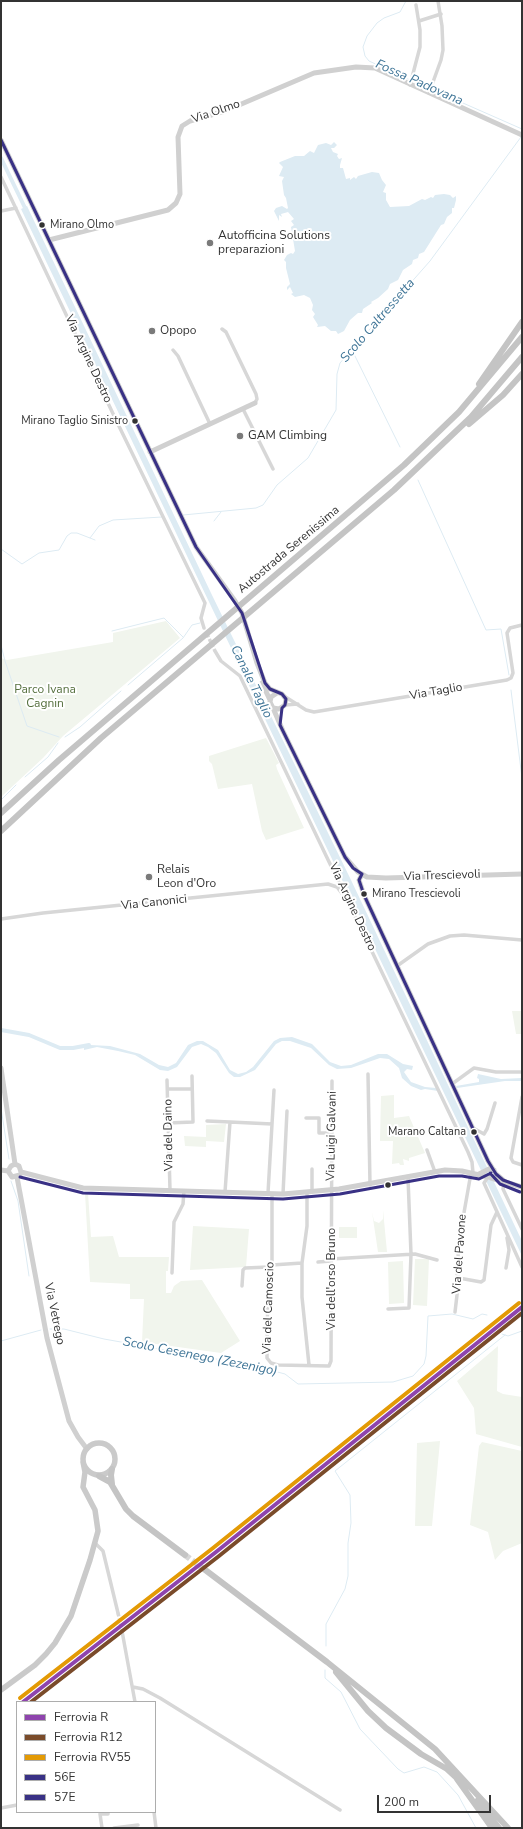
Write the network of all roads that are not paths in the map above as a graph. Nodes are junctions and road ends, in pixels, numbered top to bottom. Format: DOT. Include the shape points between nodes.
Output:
graph roads {
  1 [pos="438,1"];
  2 [pos="416,5"];
  3 [pos="441,14"];
  4 [pos="419,21"];
  5 [pos="412,82"];
  6 [pos="430,90"];
  7 [pos="520,135"];
  8 [pos="1,140"];
  9 [pos="1,177"];
  10 [pos="16,208"];
  11 [pos="1,211"];
  12 [pos="49,240"];
  13 [pos="522,322"];
  14 [pos="222,329"];
  15 [pos="522,337"];
  16 [pos="173,350"];
  17 [pos="522,357"];
  18 [pos="522,374"];
  19 [pos="255,403"];
  20 [pos="243,409"];
  21 [pos="210,424"];
  22 [pos="432,439"];
  23 [pos="150,452"];
  24 [pos="273,469"];
  25 [pos="394,490"];
  26 [pos="522,625"];
  27 [pos="204,628"];
  28 [pos="215,651"];
  29 [pos="257,662"];
  30 [pos="277,693"];
  31 [pos="284,696"];
  32 [pos="270,700"];
  33 [pos="298,704"];
  34 [pos="284,706"];
  35 [pos="273,708"];
  36 [pos="280,725"];
  37 [pos="1,813"];
  38 [pos="1,831"];
  39 [pos="362,874"];
  40 [pos="522,874"];
  41 [pos="349,900"];
  42 [pos="1,919"];
  43 [pos="522,940"];
  44 [pos="397,966"];
  45 [pos="1,1068"];
  46 [pos="522,1072"];
  47 [pos="368,1074"];
  48 [pos="192,1076"];
  49 [pos="167,1080"];
  50 [pos="332,1081"];
  51 [pos="452,1084"];
  52 [pos="168,1089"];
  53 [pos="192,1089"];
  54 [pos="274,1090"];
  55 [pos="522,1097"];
  56 [pos="495,1103"];
  57 [pos="287,1111"];
  58 [pos="306,1118"];
  59 [pos="207,1121"];
  60 [pos="230,1122"];
  61 [pos="168,1123"];
  62 [pos="272,1124"];
  63 [pos="473,1128"];
  64 [pos="332,1133"];
  65 [pos="427,1150"];
  66 [pos="15,1164"];
  67 [pos="522,1165"];
  68 [pos="312,1169"];
  69 [pos="1,1170"];
  70 [pos="8,1170"];
  71 [pos="21,1172"];
  72 [pos="435,1172"];
  73 [pos="472,1173"];
  74 [pos="490,1173"];
  75 [pos="17,1177"];
  76 [pos="408,1178"];
  77 [pos="504,1181"];
  78 [pos="370,1185"];
  79 [pos="522,1187"];
  80 [pos="170,1190"];
  81 [pos="331,1190"];
  82 [pos="184,1191"];
  83 [pos="225,1192"];
  84 [pos="270,1193"];
  85 [pos="310,1193"];
  86 [pos="283,1194"];
  87 [pos="497,1212"];
  88 [pos="522,1229"];
  89 [pos="508,1236"];
  90 [pos="411,1254"];
  91 [pos="331,1260"];
  92 [pos="437,1260"];
  93 [pos="302,1262"];
  94 [pos="318,1262"];
  95 [pos="271,1266"];
  96 [pos="522,1267"];
  97 [pos="506,1268"];
  98 [pos="172,1274"];
  99 [pos="459,1278"];
  100 [pos="242,1286"];
  101 [pos="388,1309"];
  102 [pos="455,1312"];
  103 [pos="309,1365"];
  104 [pos="327,1366"];
  105 [pos="87,1448"];
  106 [pos="83,1462"];
  107 [pos="112,1469"];
  108 [pos="98,1476"];
  109 [pos="84,1483"];
  110 [pos="112,1485"];
  111 [pos="96,1544"];
  112 [pos="185,1555"];
  113 [pos="204,1569"];
  114 [pos="118,1613"];
  115 [pos="122,1631"];
  116 [pos="327,1662"];
  117 [pos="133,1687"];
  118 [pos="1,1690"];
  119 [pos="135,1701"];
  120 [pos="457,1776"];
  121 [pos="16,1805"];
  122 [pos="1,1808"];
  123 [pos="340,1810"];
  124 [pos="108,1813"];
  125 [pos="154,1813"];
  126 [pos="138,1824"];
  127 [pos="102,1828"];
  128 [pos="114,1828"];
  129 [pos="156,1828"];
  130 [pos="492,1828"];
  131 [pos="498,1828"];
  132 [pos="508,1828"];
  1 -- 3 [label="street"];
  2 -- 4 [label="street"];
  3 -- 4 [label="street"];
  3 -- 6 [label="street" via="442,55"];
  4 -- 5 [label="street" via="420,47"];
  5 -- 6 [label="main road, Via Olmo"];
  5 -- 12 [label="main road, Via Olmo" via="366,67 314,73 225,112 190,121 182,126 179,134 180,191 174,206 162,212"];
  6 -- 7 [label="main road, Via Olmo"];
  8 -- 12 [label="main road"];
  9 -- 10 [label="street, Via Argine Destro"];
  10 -- 11 [label="street"];
  10 -- 27 [label="street, Via Argine Destro" via="205,603 201,618"];
  12 -- 23 [label="main road"];
  13 -- 22 [label="highway" via="480,382"];
  14 -- 19 [label="street" via="226,332 256,394"];
  15 -- 22 [label="highway, Autostrada Serenissima" via="484,384"];
  16 -- 21 [label="street"];
  17 -- 25 [label="highway, Autostrada Serenissima" via="471,417"];
  18 -- 25 [label="highway" via="503,396"];
  19 -- 20 [label="main road"];
  20 -- 21 [label="main road"];
  20 -- 24 [label="street"];
  21 -- 23 [label="main road"];
  22 -- 37 [label="highway, Autostrada Serenissima" via="376,490 59,760"];
  23 -- 29 [label="main road" via="197,550 242,613"];
  25 -- 38 [label="highway, Autostrada Serenissima" via="101,738"];
  26 -- 33 [label="street, Via Taglio" via="510,628 507,633 513,673 507,680 328,711 309,712"];
  28 -- 41 [label="street, Via Argine Destro" via="221,661 240,676"];
  29 -- 30 [label="main road" via="267,686"];
  29 -- 32 [label="main road" via="260,678"];
  30 -- 31 [label="main road"];
  30 -- 32 [label="main road"];
  31 -- 33 [label="street, Via Taglio"];
  31 -- 34 [label="main road"];
  32 -- 35 [label="main road"];
  33 -- 34 [label="street, Via Taglio"];
  34 -- 35 [label="main road"];
  34 -- 36 [label="main road"];
  35 -- 36 [label="main road"];
  36 -- 39 [label="main road" via="346,857 353,868"];
  39 -- 40 [label="main road, Via Trescievoli" via="367,877 386,878"];
  39 -- 44 [label="main road" via="359,880 361,888"];
  41 -- 42 [label="street, Via Canonici" via="337,887 328,884"];
  41 -- 73 [label="street, Via Argine Destro" via="468,1152 472,1162"];
  43 -- 44 [label="street" via="450,936 428,944"];
  44 -- 51 [label="main road"];
  45 -- 66 [label="main road"];
  46 -- 51 [label="street" via="496,1072 474,1068"];
  47 -- 78 [label="street"];
  48 -- 53 [label="street"];
  49 -- 52 [label="street, Via del Daino"];
  50 -- 64 [label="street, Via Luigi Galvani"];
  51 -- 63 [label="main road"];
  52 -- 53 [label="street"];
  52 -- 61 [label="street, Via del Daino"];
  53 -- 61 [label="street" via="193,1122"];
  54 -- 62 [label="street, Via del Camoscio"];
  55 -- 67 [label="street" via="511,1158 513,1162"];
  56 -- 63 [label="street" via="484,1134"];
  57 -- 86 [label="street"];
  58 -- 64 [label="street" via="319,1118 320,1133"];
  59 -- 60 [label="street"];
  60 -- 62 [label="street"];
  60 -- 83 [label="street"];
  61 -- 80 [label="street, Via del Daino"];
  62 -- 84 [label="street, Via del Camoscio"];
  63 -- 74 [label="main road"];
  64 -- 81 [label="street, Via Luigi Galvani"];
  65 -- 72 [label="street"];
  66 -- 70 [label="main road"];
  66 -- 71 [label="main road"];
  68 -- 85 [label="street"];
  69 -- 70 [label="main road"];
  70 -- 75 [label="main road" via="10,1176"];
  71 -- 75 [label="main road"];
  71 -- 80 [label="main road" via="83,1188"];
  72 -- 73 [label="main road" via="452,1170"];
  72 -- 76 [label="main road"];
  73 -- 74 [label="main road"];
  73 -- 99 [label="street, Via del Pavone" via="459,1241"];
  74 -- 77 [label="main road"];
  74 -- 87 [label="street"];
  75 -- 105 [label="main road, Via Vetrego" via="47,1338 70,1421"];
  76 -- 78 [label="main road"];
  76 -- 90 [label="street"];
  77 -- 79 [label="main road"];
  77 -- 88 [label="street" via="503,1190"];
  78 -- 81 [label="main road"];
  80 -- 82 [label="main road"];
  81 -- 85 [label="main road"];
  81 -- 91 [label="street, Via dell'orso Bruno"];
  82 -- 83 [label="main road"];
  82 -- 98 [label="street" via="183,1204 174,1222"];
  83 -- 84 [label="main road"];
  84 -- 86 [label="main road"];
  84 -- 95 [label="street, Via del Camoscio"];
  85 -- 86 [label="main road"];
  85 -- 93 [label="street"];
  87 -- 89 [label="street"];
  87 -- 99 [label="street" via="491,1225 484,1280 481,1282"];
  89 -- 96 [label="street"];
  89 -- 97 [label="street"];
  90 -- 91 [label="street"];
  90 -- 92 [label="street"];
  90 -- 101 [label="street" via="409,1308"];
  91 -- 94 [label="street"];
  91 -- 104 [label="street, Via dell'orso Bruno" via="331,1361"];
  93 -- 95 [label="street"];
  93 -- 103 [label="street" via="302,1297"];
  95 -- 100 [label="street" via="245,1268"];
  95 -- 103 [label="street, Via del Camoscio" via="267,1358 271,1363 278,1365"];
  99 -- 102 [label="street, Via del Pavone"];
  103 -- 104 [label="street, Via del Camoscio"];
  105 -- 106 [label="main road"];
  105 -- 107 [label="main road" via="97,1443 108,1445 116,1458"];
  106 -- 108 [label="main road" via="87,1470"];
  106 -- 109 [label="main road"];
  107 -- 108 [label="main road"];
  107 -- 110 [label="highway"];
  108 -- 109 [label="main road" via="89,1478"];
  108 -- 110 [label="highway" via="106,1478"];
  109 -- 111 [label="main road" via="84,1491 97,1518"];
  110 -- 112 [label="highway" via="133,1516"];
  111 -- 114 [label="street" via="103,1551"];
  111 -- 118 [label="main road" via="70,1616 55,1643 34,1665"];
  113 -- 116 [label="highway"];
  115 -- 117 [label="street"];
  116 -- 120 [label="highway" via="435,1749"];
  116 -- 120 [label="highway" via="368,1711 386,1728 408,1746"];
  117 -- 119 [label="street"];
  117 -- 123 [label="street" via="160,1698"];
  120 -- 130 [label="highway"];
  120 -- 131 [label="highway"];
  120 -- 132 [label="highway"];
  121 -- 122 [label="street"];
  124 -- 127 [label="street" via="100,1814"];
  125 -- 129 [label="street"];
  126 -- 128 [label="street"];
}
